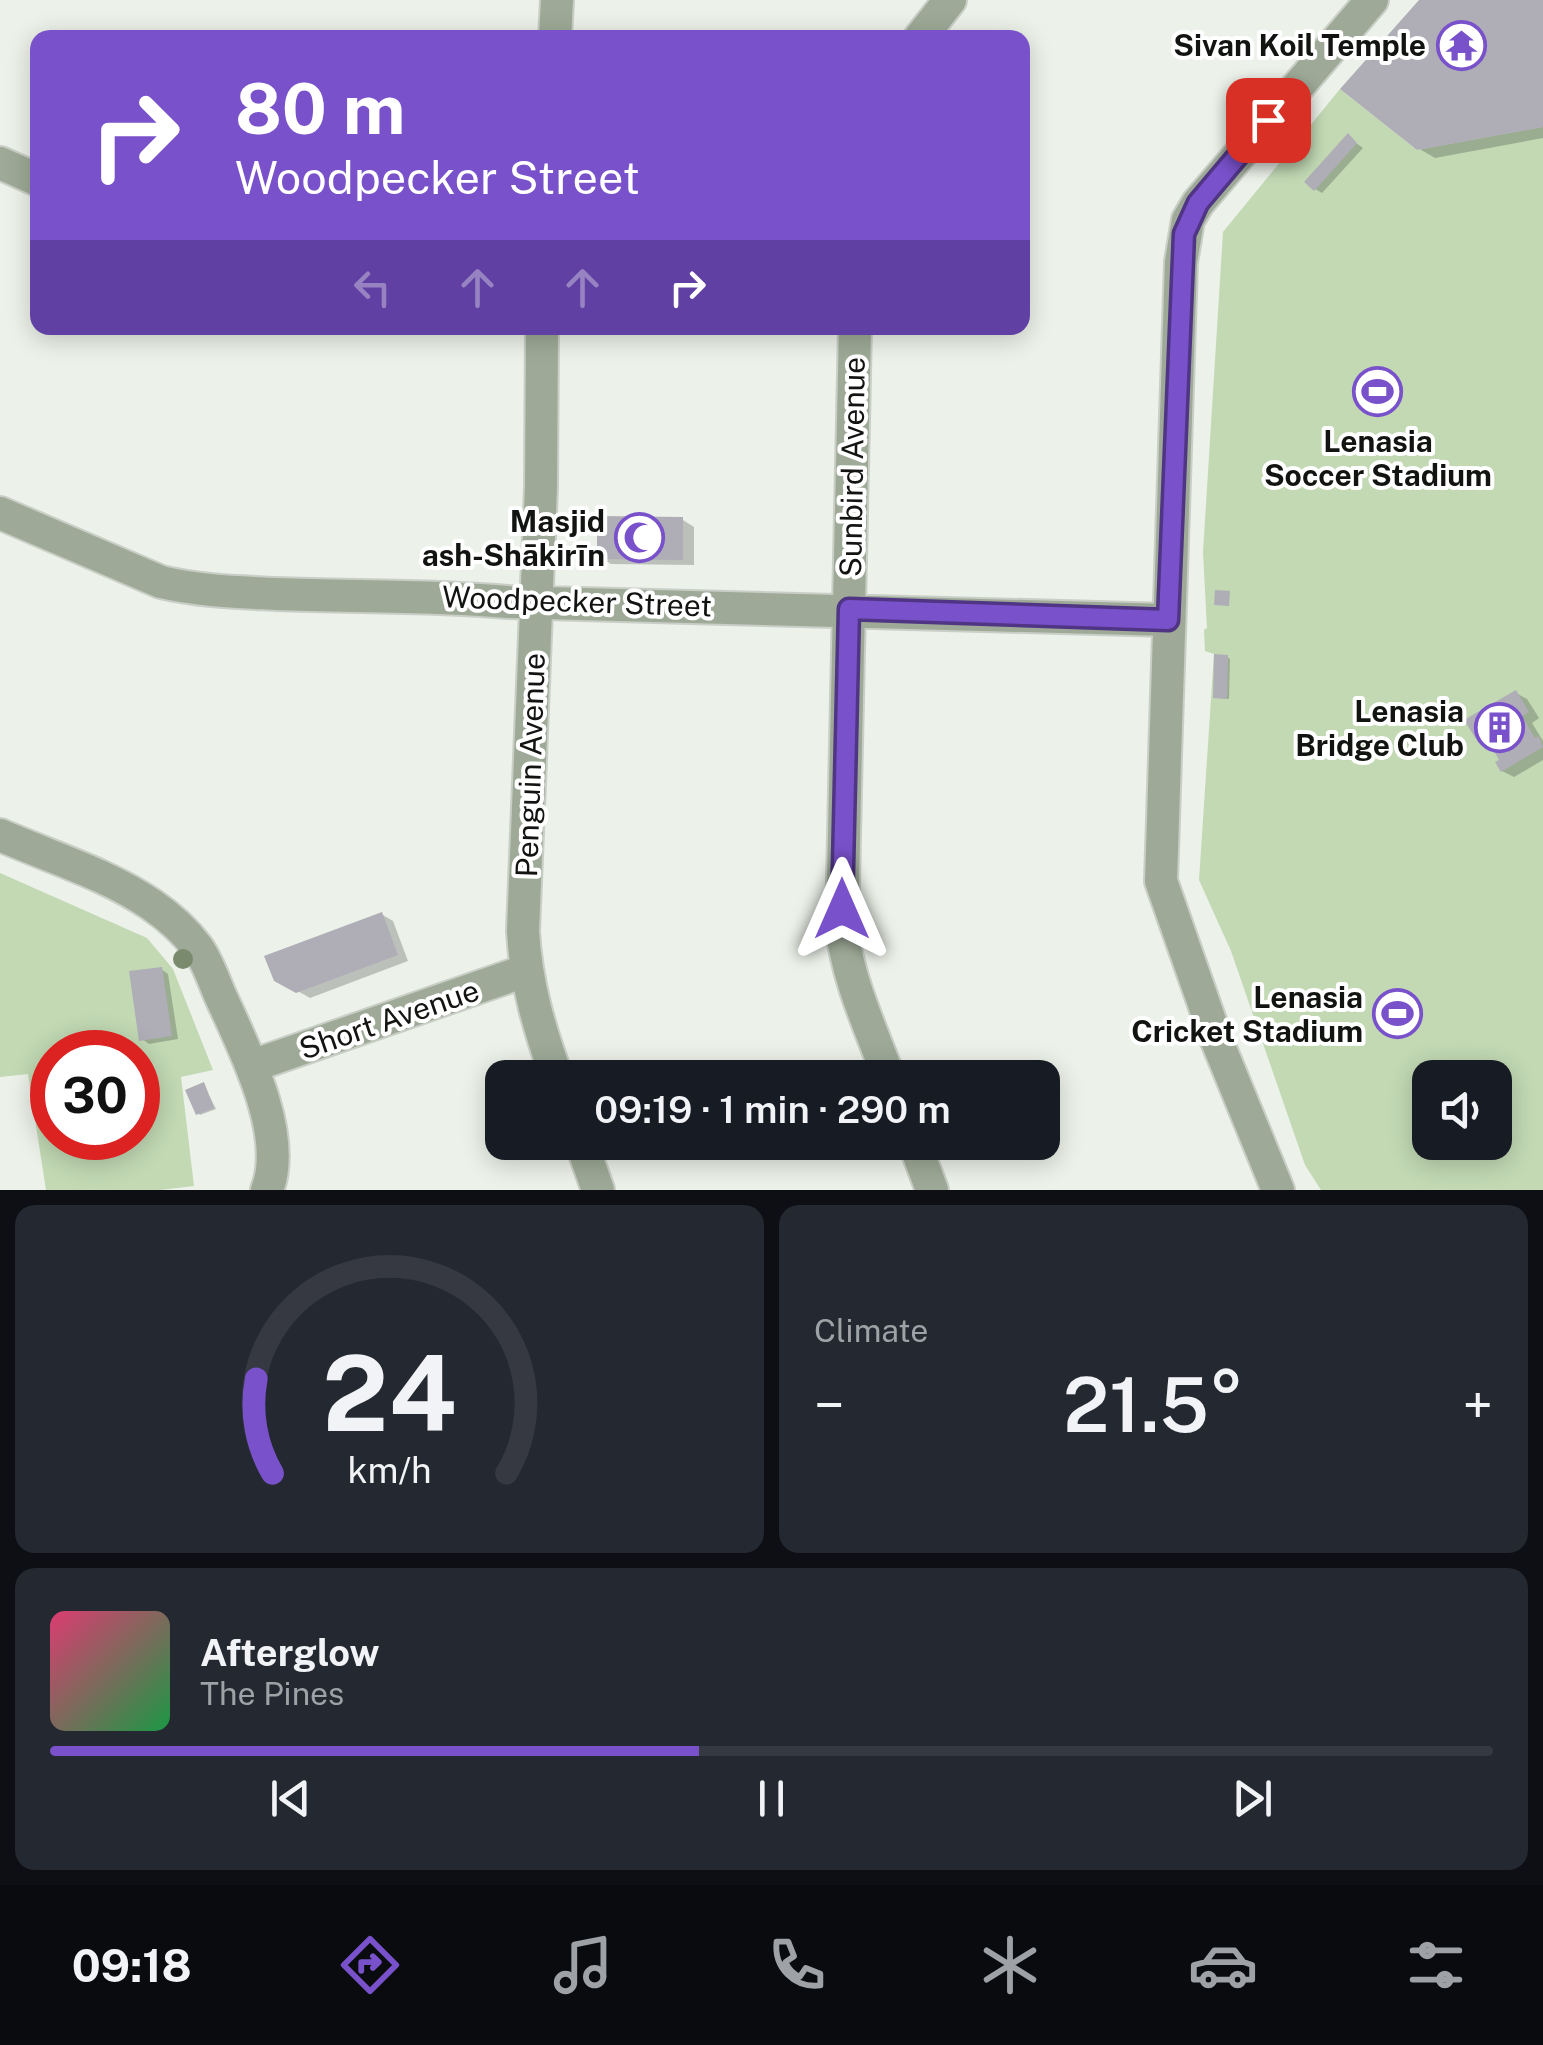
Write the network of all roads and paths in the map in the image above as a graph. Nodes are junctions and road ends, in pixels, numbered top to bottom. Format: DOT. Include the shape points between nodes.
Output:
graph roads {
  1 [pos="557,0"];
  2 [pos="950,0"];
  3 [pos="1372,0"];
  4 [pos="555,30"];
  5 [pos="926,30"];
  6 [pos="0,163"];
  7 [pos="30,176"];
  8 [pos="542,335"];
  9 [pos="856,335"];
  10 [pos="0,513"];
  11 [pos="537,602"];
  12 [pos="849,609"];
  13 [pos="1168,620"];
  14 [pos="0,835"];
  15 [pos="526,971"];
  16 [pos="551,1060"];
  17 [pos="883,1060"];
  18 [pos="252,1066"];
  19 [pos="587,1160"];
  20 [pos="921,1160"];
  21 [pos="267,1190"];
  22 [pos="598,1190"];
  23 [pos="932,1190"];
  24 [pos="1278,1190"];
  1 -- 4 [label="street"];
  2 -- 5 [label="street"];
  3 -- 13 [label="street" via="1188,220"];
  6 -- 7 [label="street"];
  8 -- 11 [label="street, Penguin Avenue"];
  9 -- 12 [label="street, Sunbird Avenue"];
  10 -- 11 [label="street, Woodpecker Street" via="189,589"];
  11 -- 12 [label="street, Woodpecker Street"];
  11 -- 15 [label="street, Penguin Avenue"];
  12 -- 13 [label="street, Woodpecker Street"];
  12 -- 17 [label="street, Sunbird Avenue" via="842,929 853,981"];
  13 -- 24 [label="street" via="1165,900"];
  14 -- 18 [label="street" via="126,890 182,930 199,949"];
  15 -- 16 [label="street, Penguin Avenue"];
  15 -- 18 [label="street, Short Avenue"];
  18 -- 21 [label="street" via="271,1136"];
  19 -- 22 [label="street"];
  20 -- 23 [label="street"];
}
